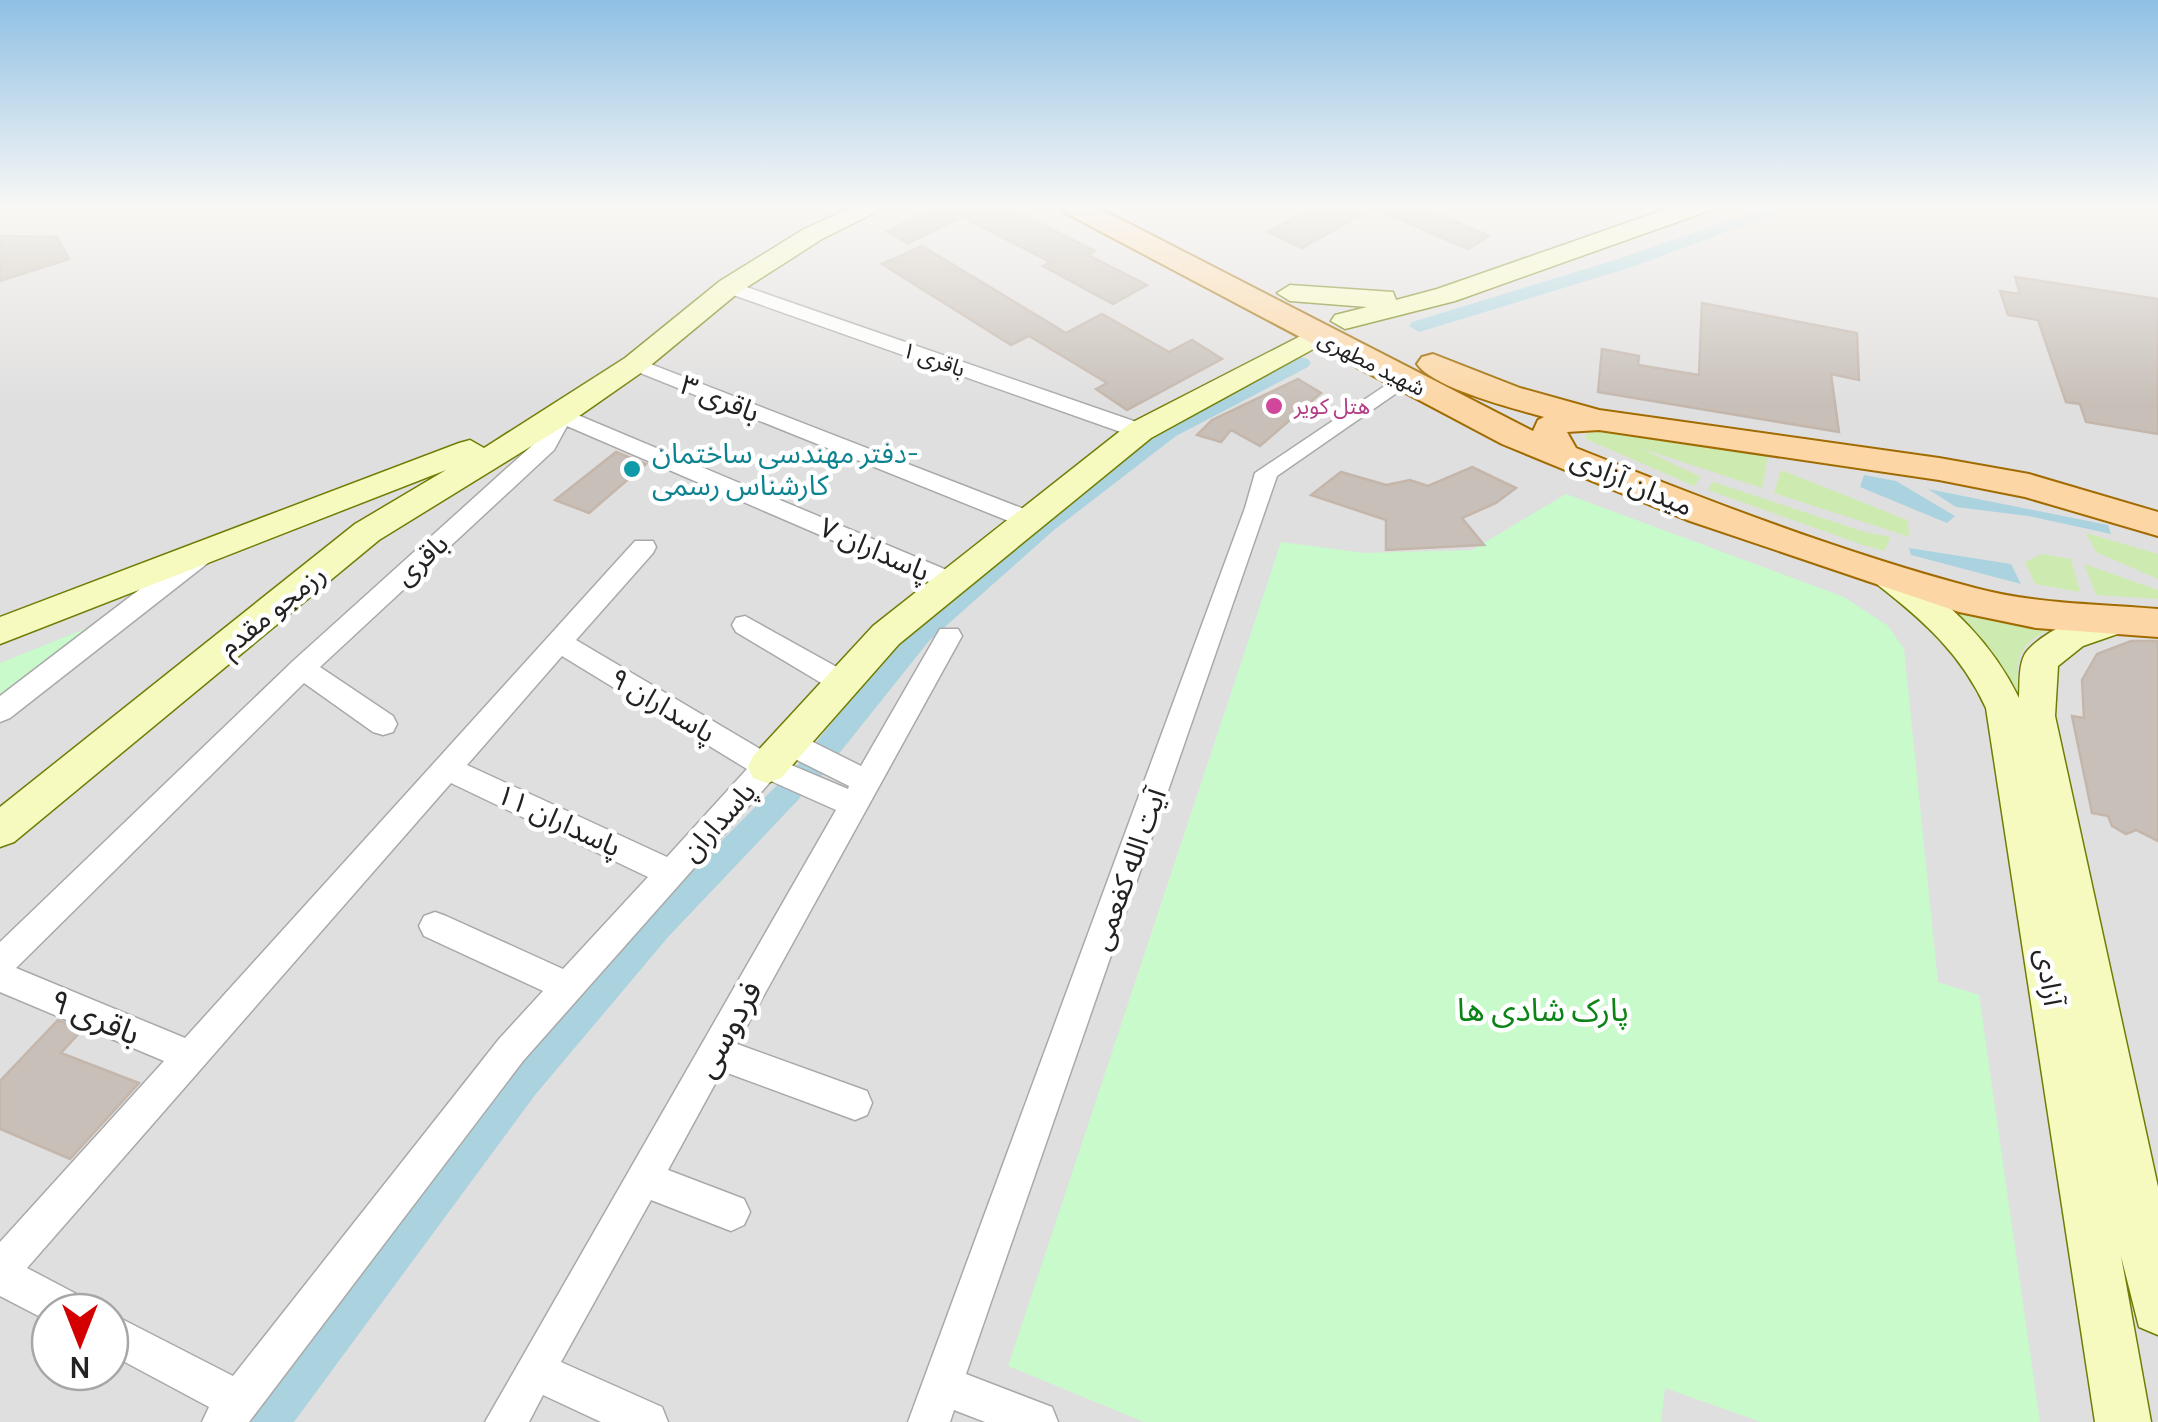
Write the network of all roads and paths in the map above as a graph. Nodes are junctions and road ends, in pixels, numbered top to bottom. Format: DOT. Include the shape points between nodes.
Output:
graph roads {
  1 [pos="752,272"];
  2 [pos="1214,272"];
  3 [pos="1250,272"];
  4 [pos="1510,272"];
  5 [pos="729,287"];
  6 [pos="1290,293"];
  7 [pos="1446,295"];
  8 [pos="1331,328"];
  9 [pos="635,364"];
  10 [pos="1404,379"];
  11 [pos="561,415"];
  12 [pos="1599,420"];
  13 [pos="1140,430"];
  14 [pos="1567,460"];
  15 [pos="2029,486"];
  16 [pos="2158,506"];
  17 [pos="1028,520"];
  18 [pos="2158,524"];
  19 [pos="644,547"];
  20 [pos="211,548"];
  21 [pos="1890,577"];
  22 [pos="952,582"];
  23 [pos="2138,622"];
  24 [pos="745,625"];
  25 [pos="0,631"];
  26 [pos="950,636"];
  27 [pos="558,642"];
  28 [pos="302,668"];
  29 [pos="842,683"];
  30 [pos="0,711"];
  31 [pos="383,724"];
  32 [pos="782,751"];
  33 [pos="447,768"];
  34 [pos="862,789"];
  35 [pos="0,830"];
  36 [pos="671,873"];
  37 [pos="436,926"];
  38 [pos="0,962"];
  39 [pos="0,977"];
  40 [pos="568,987"];
  41 [pos="715,1052"];
  42 [pos="190,1056"];
  43 [pos="855,1103"];
  44 [pos="644,1178"];
  45 [pos="731,1212"];
  46 [pos="0,1272"];
  47 [pos="35,1292"];
  48 [pos="2158,1308"];
  49 [pos="130,1346"];
  50 [pos="535,1371"];
  51 [pos="936,1403"];
  52 [pos="231,1411"];
  53 [pos="506,1422"];
  54 [pos="647,1422"];
  55 [pos="1036,1422"];
  56 [pos="2123,1422"];
  1 -- 5 [label="street, باقری"];
  2 -- 8 [label="main road, شهید مطهری"];
  3 -- 6 [label="main road"];
  4 -- 7 [label="street, پاسداران"];
  5 -- 9 [label="street, باقری"];
  5 -- 13 [label="street, باقری ۱"];
  6 -- 7 [label="street" via="1351,300"];
  6 -- 8 [label="main road"];
  7 -- 8 [label="street, پاسداران"];
  8 -- 10 [label="main road, شهید مطهری"];
  8 -- 12 [label="main road, شهید مطهری" via="1474,384"];
  8 -- 13 [label="street, پاسداران"];
  9 -- 11 [label="street, باقری"];
  9 -- 17 [label="street, باقری ۳"];
  10 -- 14 [label="main road, شهید مطهری"];
  10 -- 51 [label="street, آیت الله کفعمی" via="1266,473"];
  11 -- 20 [label="street"];
  11 -- 22 [label="street, پاسداران ۷"];
  11 -- 28 [label="street, باقری" via="546,445"];
  11 -- 35 [label="street, رزمجو مقدم" via="367,532"];
  12 -- 14 [label="main road, میدان آزادی" via="1550,427 1550,440"];
  12 -- 15 [label="main road, میدان آزادی"];
  13 -- 17 [label="street, پاسداران"];
  14 -- 21 [label="main road, میدان آزادی"];
  15 -- 16 [label="main road"];
  15 -- 18 [label="main road, میدان آزادی"];
  17 -- 22 [label="street, پاسداران"];
  19 -- 27 [label="street"];
  20 -- 25 [label="street"];
  20 -- 30 [label="street"];
  21 -- 23 [label="main road, میدان آزادی" via="2036,614"];
  21 -- 56 [label="street, آزادی" via="1953,625 1986,665 2006,708"];
  22 -- 29 [label="street, پاسداران" via="886,635"];
  23 -- 48 [label="street, آزادی" via="2070,637 2040,660 2036,716"];
  24 -- 29 [label="street"];
  26 -- 34 [label="street, فردوسی"];
  27 -- 32 [label="street, پاسداران ۹"];
  27 -- 33 [label="street"];
  28 -- 31 [label="street"];
  28 -- 38 [label="street, باقری"];
  29 -- 32 [label="street, پاسداران"];
  32 -- 34 [label="street, پاسداران ۹"];
  32 -- 36 [label="street, پاسداران"];
  33 -- 36 [label="street, پاسداران ۱۱"];
  33 -- 42 [label="street"];
  34 -- 41 [label="street, فردوسی"];
  36 -- 40 [label="street, پاسداران"];
  37 -- 40 [label="street"];
  39 -- 42 [label="street, باقری ۹"];
  40 -- 52 [label="street, پاسداران" via="511,1050"];
  41 -- 43 [label="street"];
  41 -- 44 [label="street, فردوسی"];
  42 -- 46 [label="street"];
  44 -- 45 [label="street"];
  44 -- 50 [label="street, فردوسی"];
  46 -- 47 [label="street"];
  49 -- 52 [label="street"];
  50 -- 53 [label="street, فردوسی"];
  50 -- 54 [label="street"];
  51 -- 55 [label="street"];
}
